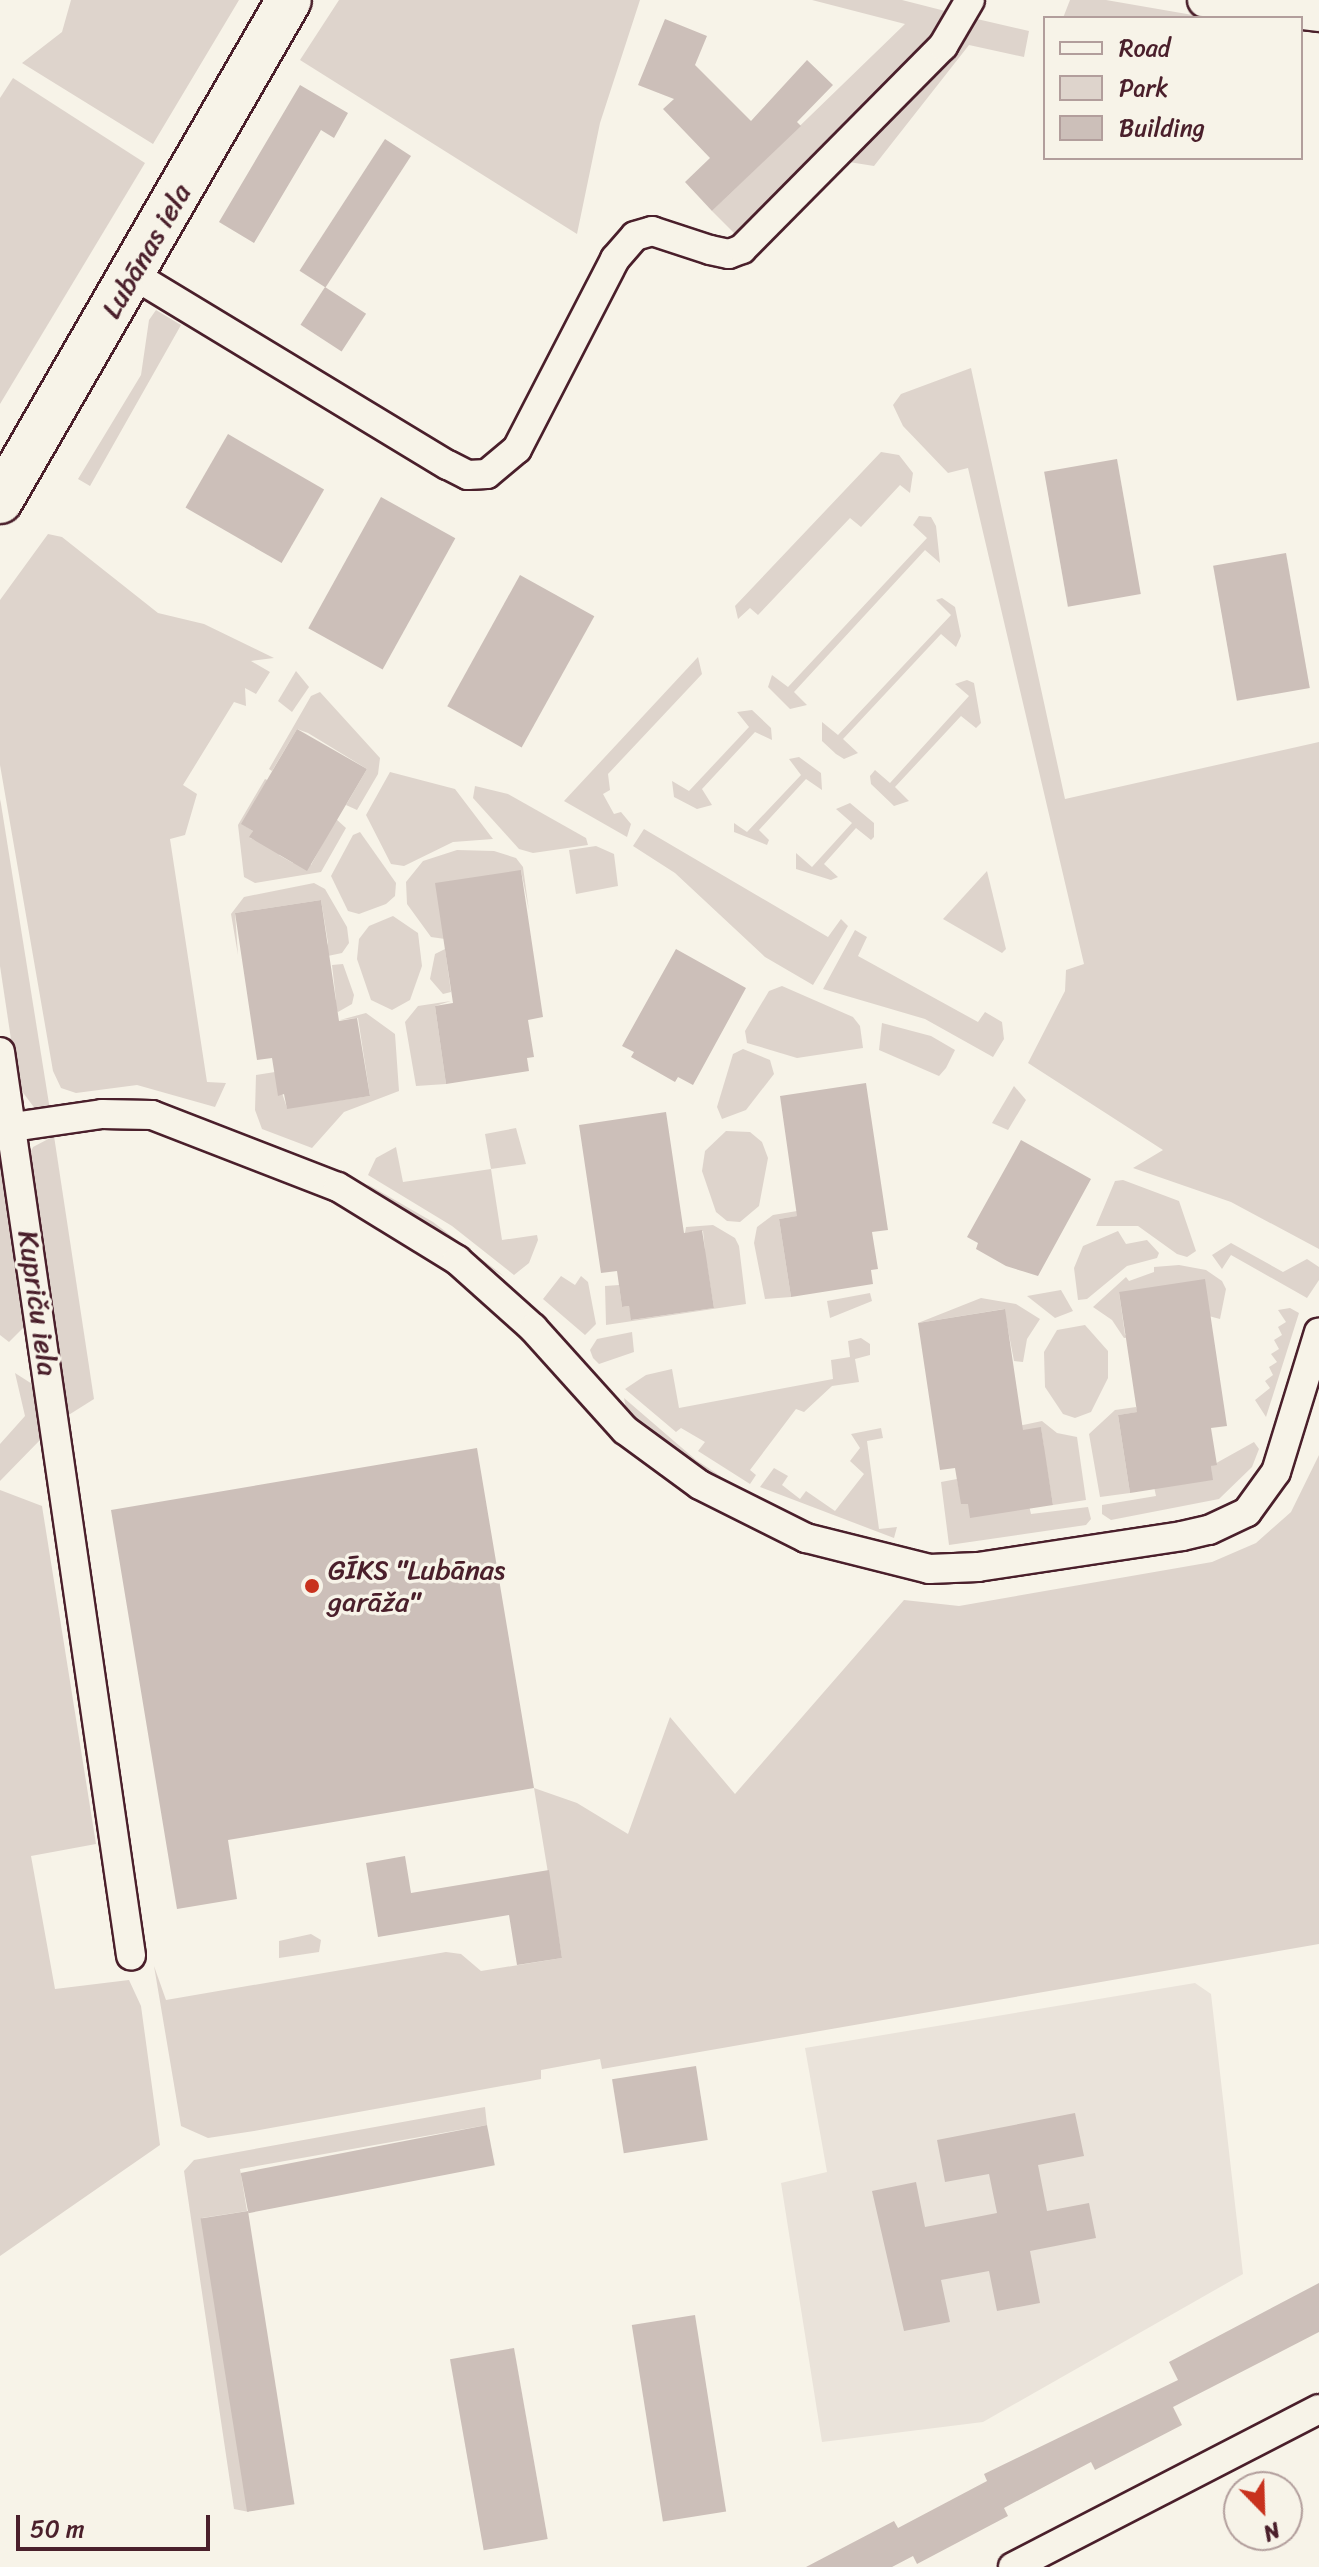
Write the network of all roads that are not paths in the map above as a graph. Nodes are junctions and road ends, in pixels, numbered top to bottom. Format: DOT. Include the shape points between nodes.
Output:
graph roads {
  1 [pos="289,0"];
  2 [pos="970,0"];
  3 [pos="1205,0"];
  4 [pos="1319,14"];
  5 [pos="132,274"];
  6 [pos="1,497"];
  7 [pos="0,1052"];
  8 [pos="13,1127"];
  9 [pos="1319,1332"];
  10 [pos="131,1956"];
  11 [pos="1319,2409"];
  12 [pos="1013,2567"];
  1 -- 5 [label="main road, Lubānas iela"];
  2 -- 5 [label="street" via="943,46 742,249 729,254 652,231 635,236 615,259 517,449 487,474 468,475 448,465"];
  3 -- 4 [label="street"];
  5 -- 6 [label="main road, Lubānas iela"];
  7 -- 8 [label="street, Kupriču iela"];
  8 -- 9 [label="street" via="102,1114 152,1115 338,1187 457,1260 533,1328 625,1430 700,1485 806,1538 929,1569 1182,1536 1247,1512 1276,1472"];
  8 -- 10 [label="street, Kupriču iela"];
  11 -- 12 [label="street"];
}
